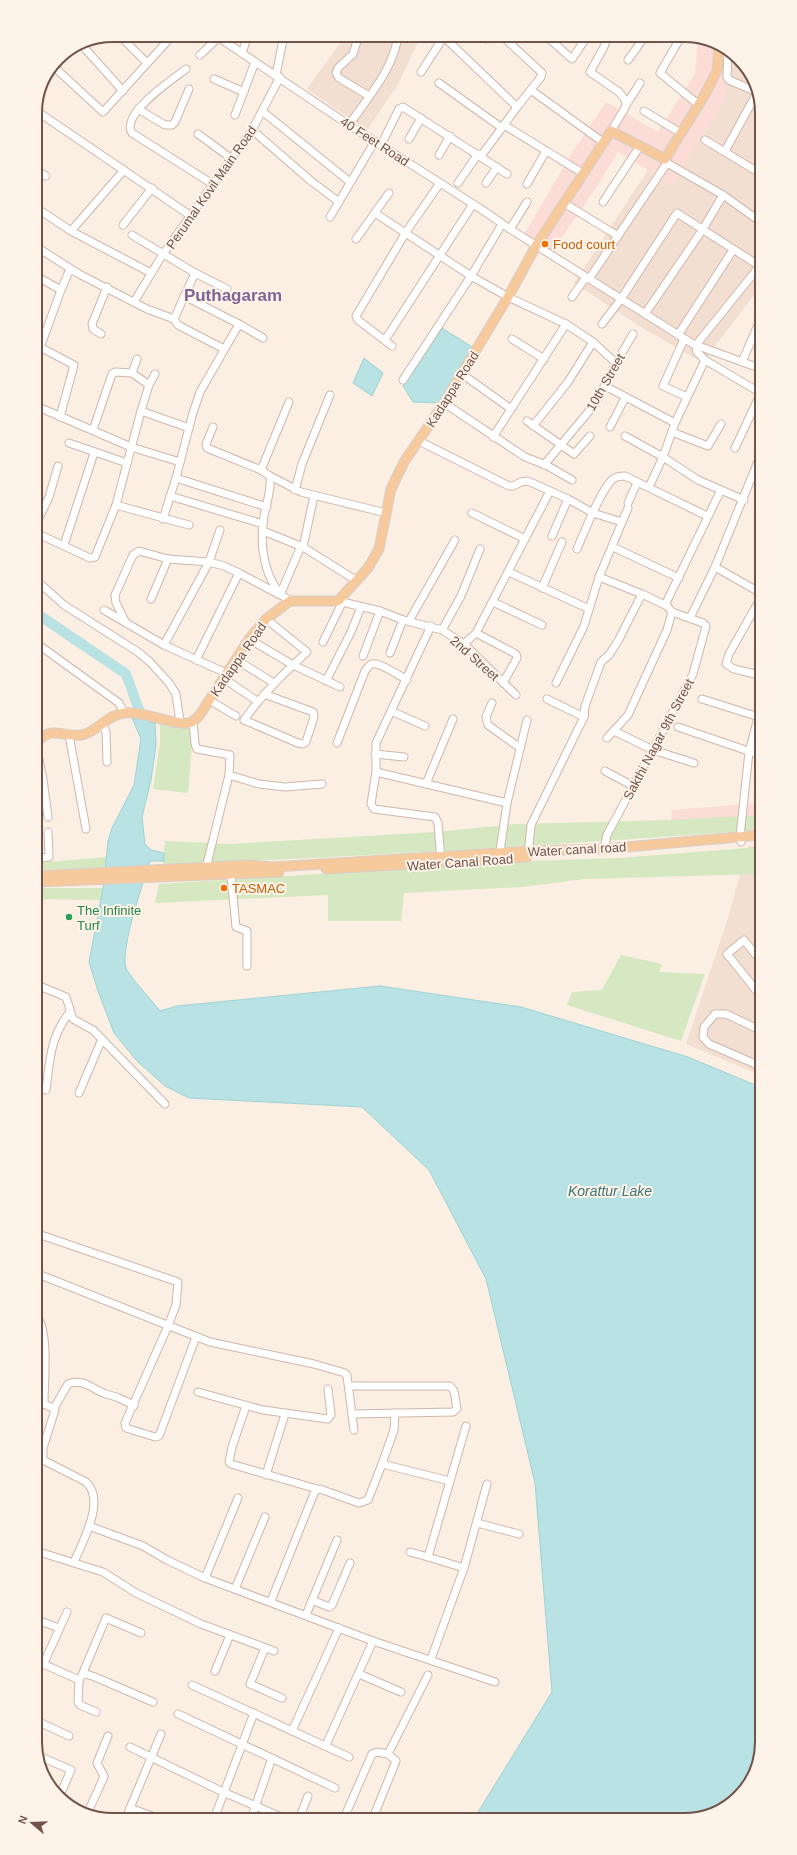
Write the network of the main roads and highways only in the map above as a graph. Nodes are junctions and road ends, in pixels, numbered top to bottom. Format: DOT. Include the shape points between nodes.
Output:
graph roads {
  1 [pos="719,52"];
  2 [pos="42,738"];
  3 [pos="755,835"];
  4 [pos="740,839"];
  5 [pos="755,840"];
  6 [pos="528,854"];
  7 [pos="441,860"];
  8 [pos="160,873"];
  9 [pos="42,876"];
  10 [pos="100,877"];
  11 [pos="42,882"];
  1 -- 2 [label="main road, Kadappa Road" via="717,71 666,161 611,131 536,246 462,374 396,477 388,500 379,549 368,568 340,601 290,601 266,619 224,675 200,716 193,721 180,722 128,713 117,714 86,734 69,735 53,732"];
  3 -- 4 [label="main road, Water canal road"];
  4 -- 5 [label="main road, Water Canal Road"];
  4 -- 6 [label="main road, Water canal road"];
  4 -- 6 [label="main road, Water Canal Road" via="591,855"];
  6 -- 7 [label="main road, Water Canal Road"];
  7 -- 8 [label="main road, Water canal road" via="248,866"];
  7 -- 8 [label="main road, Water Canal Road" via="231,875"];
  8 -- 10 [label="main road"];
  9 -- 10 [label="main road"];
  10 -- 11 [label="main road"];
}
